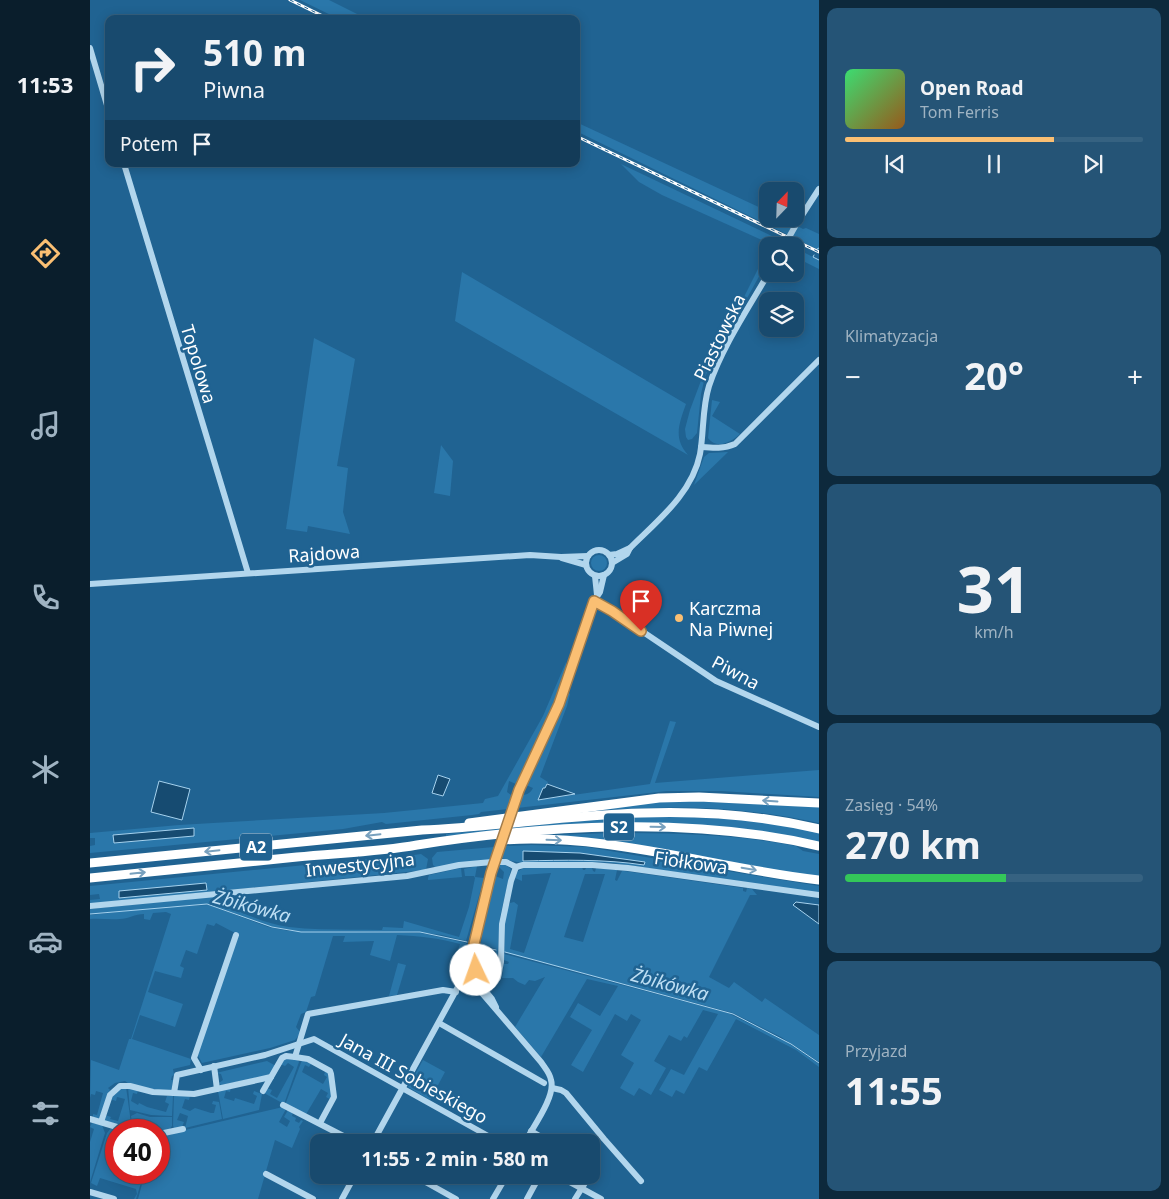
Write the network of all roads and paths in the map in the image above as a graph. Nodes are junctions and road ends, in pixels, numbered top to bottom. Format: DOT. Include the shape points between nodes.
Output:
graph roads {
  1 [pos="90,48"];
  2 [pos="105,99"];
  3 [pos="125,167"];
  4 [pos="819,190"];
  5 [pos="789,237"];
  6 [pos="764,282"];
  7 [pos="819,360"];
  8 [pos="701,447"];
  9 [pos="630,548"];
  10 [pos="609,555"];
  11 [pos="588,556"];
  12 [pos="561,557"];
  13 [pos="612,563"];
  14 [pos="586,565"];
  15 [pos="248,573"];
  16 [pos="604,575"];
  17 [pos="595,576"];
  18 [pos="90,584"];
  19 [pos="596,598"];
  20 [pos="819,727"];
  21 [pos="819,803"];
  22 [pos="819,829"];
  23 [pos="422,830"];
  24 [pos="418,845"];
  25 [pos="819,846"];
  26 [pos="90,863"];
  27 [pos="516,867"];
  28 [pos="90,878"];
  29 [pos="819,880"];
  30 [pos="819,895"];
  31 [pos="90,906"];
  32 [pos="236,936"];
  33 [pos="498,972"];
  34 [pos="465,974"];
  35 [pos="477,974"];
  36 [pos="481,986"];
  37 [pos="456,992"];
  38 [pos="438,1023"];
  39 [pos="302,1033"];
  40 [pos="314,1039"];
  41 [pos="299,1044"];
  42 [pos="294,1057"];
  43 [pos="214,1066"];
  44 [pos="201,1070"];
  45 [pos="271,1077"];
  46 [pos="544,1083"];
  47 [pos="552,1088"];
  48 [pos="217,1089"];
  49 [pos="403,1089"];
  50 [pos="263,1091"];
  51 [pos="174,1093"];
  52 [pos="284,1105"];
  53 [pos="90,1119"];
  54 [pos="101,1122"];
  55 [pos="105,1123"];
  56 [pos="320,1124"];
  57 [pos="183,1129"];
  58 [pos="531,1131"];
  59 [pos="170,1132"];
  60 [pos="339,1134"];
  61 [pos="378,1134"];
  62 [pos="485,1134"];
  63 [pos="529,1134"];
  64 [pos="536,1134"];
  65 [pos="266,1174"];
  66 [pos="641,1181"];
  67 [pos="351,1184"];
  68 [pos="429,1184"];
  69 [pos="502,1184"];
  70 [pos="535,1184"];
  71 [pos="574,1184"];
  72 [pos="584,1184"];
  73 [pos="581,1188"];
  74 [pos="90,1192"];
  75 [pos="114,1199"];
  76 [pos="313,1199"];
  77 [pos="342,1199"];
  78 [pos="456,1199"];
  79 [pos="493,1199"];
  80 [pos="527,1199"];
  81 [pos="575,1199"];
  82 [pos="601,1199"];
  1 -- 2 [label="street"];
  3 -- 15 [label="street, Topolowa"];
  4 -- 5 [label="street, bridge"];
  6 -- 8 [label="street, Piastowska" via="721,358 710,385"];
  7 -- 8 [label="street" via="735,444"];
  8 -- 9 [label="street, Piastowska" via="685,490"];
  9 -- 10 [label="street, Piastowska"];
  9 -- 13 [label="street, Piastowska" via="628,554"];
  10 -- 11 [label="street" via="598,550"];
  10 -- 13 [label="street"];
  11 -- 12 [label="street, Rajdowa"];
  11 -- 14 [label="street"];
  12 -- 14 [label="street, Rajdowa"];
  12 -- 15 [label="street, Rajdowa" via="530,555"];
  13 -- 16 [label="street"];
  14 -- 17 [label="street"];
  15 -- 18 [label="street, Rajdowa"];
  16 -- 17 [label="street"];
  16 -- 19 [label="street"];
  17 -- 19 [label="street"];
  19 -- 20 [label="street, Piwna" via="716,681"];
  19 -- 35 [label="street, bridge" via="559,704 519,790 491,872 476,938 474,966"];
  21 -- 23 [label="highway, one-way" via="659,798"];
  22 -- 23 [label="highway, S2" via="760,818 683,812"];
  23 -- 26 [label="highway, A2, one-way"];
  24 -- 25 [label="highway, S2, one-way" via="506,834 651,827 729,831"];
  28 -- 24 [label="highway, S2, one-way"];
  24 -- 29 [label="highway, one-way" via="430,847 539,839 585,842"];
  27 -- 30 [label="street, Fiołkowa" via="592,864"];
  27 -- 31 [label="street, Inwestycyjna" via="506,862 492,862 407,876"];
  27 -- 33 [label="street" via="502,924"];
  32 -- 44 [label="street" via="194,1058"];
  33 -- 35 [label="street" via="486,978"];
  33 -- 36 [label="street" via="498,979 493,985"];
  34 -- 37 [label="street"];
  35 -- 36 [label="street"];
  36 -- 47 [label="street" via="481,992 547,1070"];
  37 -- 38 [label="street"];
  37 -- 39 [label="street" via="443,990 308,1014"];
  38 -- 46 [label="street"];
  38 -- 49 [label="street"];
  39 -- 40 [label="street, Jana III Sobieskiego"];
  39 -- 41 [label="street"];
  40 -- 41 [label="street, Jana III Sobieskiego"];
  40 -- 49 [label="street, Jana III Sobieskiego"];
  41 -- 42 [label="street"];
  41 -- 43 [label="street, Jana III Sobieskiego"];
  42 -- 45 [label="street" via="284,1057"];
  42 -- 56 [label="street" via="310,1060 330,1071 334,1097"];
  43 -- 44 [label="street, Jana III Sobieskiego"];
  43 -- 48 [label="street"];
  44 -- 51 [label="street, Jana III Sobieskiego" via="177,1075"];
  45 -- 48 [label="street"];
  45 -- 50 [label="street"];
  47 -- 58 [label="street"];
  47 -- 66 [label="street" via="565,1092"];
  48 -- 51 [label="street" via="194,1094"];
  49 -- 61 [label="street"];
  49 -- 62 [label="street, Jana III Sobieskiego"];
  51 -- 54 [label="street" via="120,1086 110,1095"];
  52 -- 56 [label="street"];
  53 -- 54 [label="street"];
  54 -- 55 [label="street"];
  56 -- 60 [label="street"];
  57 -- 59 [label="street"];
  58 -- 63 [label="street"];
  58 -- 64 [label="street"];
  65 -- 76 [label="street"];
  67 -- 77 [label="street"];
  68 -- 78 [label="street"];
  69 -- 79 [label="street"];
  70 -- 80 [label="street"];
  71 -- 73 [label="street"];
  72 -- 73 [label="street"];
  73 -- 81 [label="street"];
  73 -- 82 [label="street"];
  74 -- 75 [label="street"];
}
